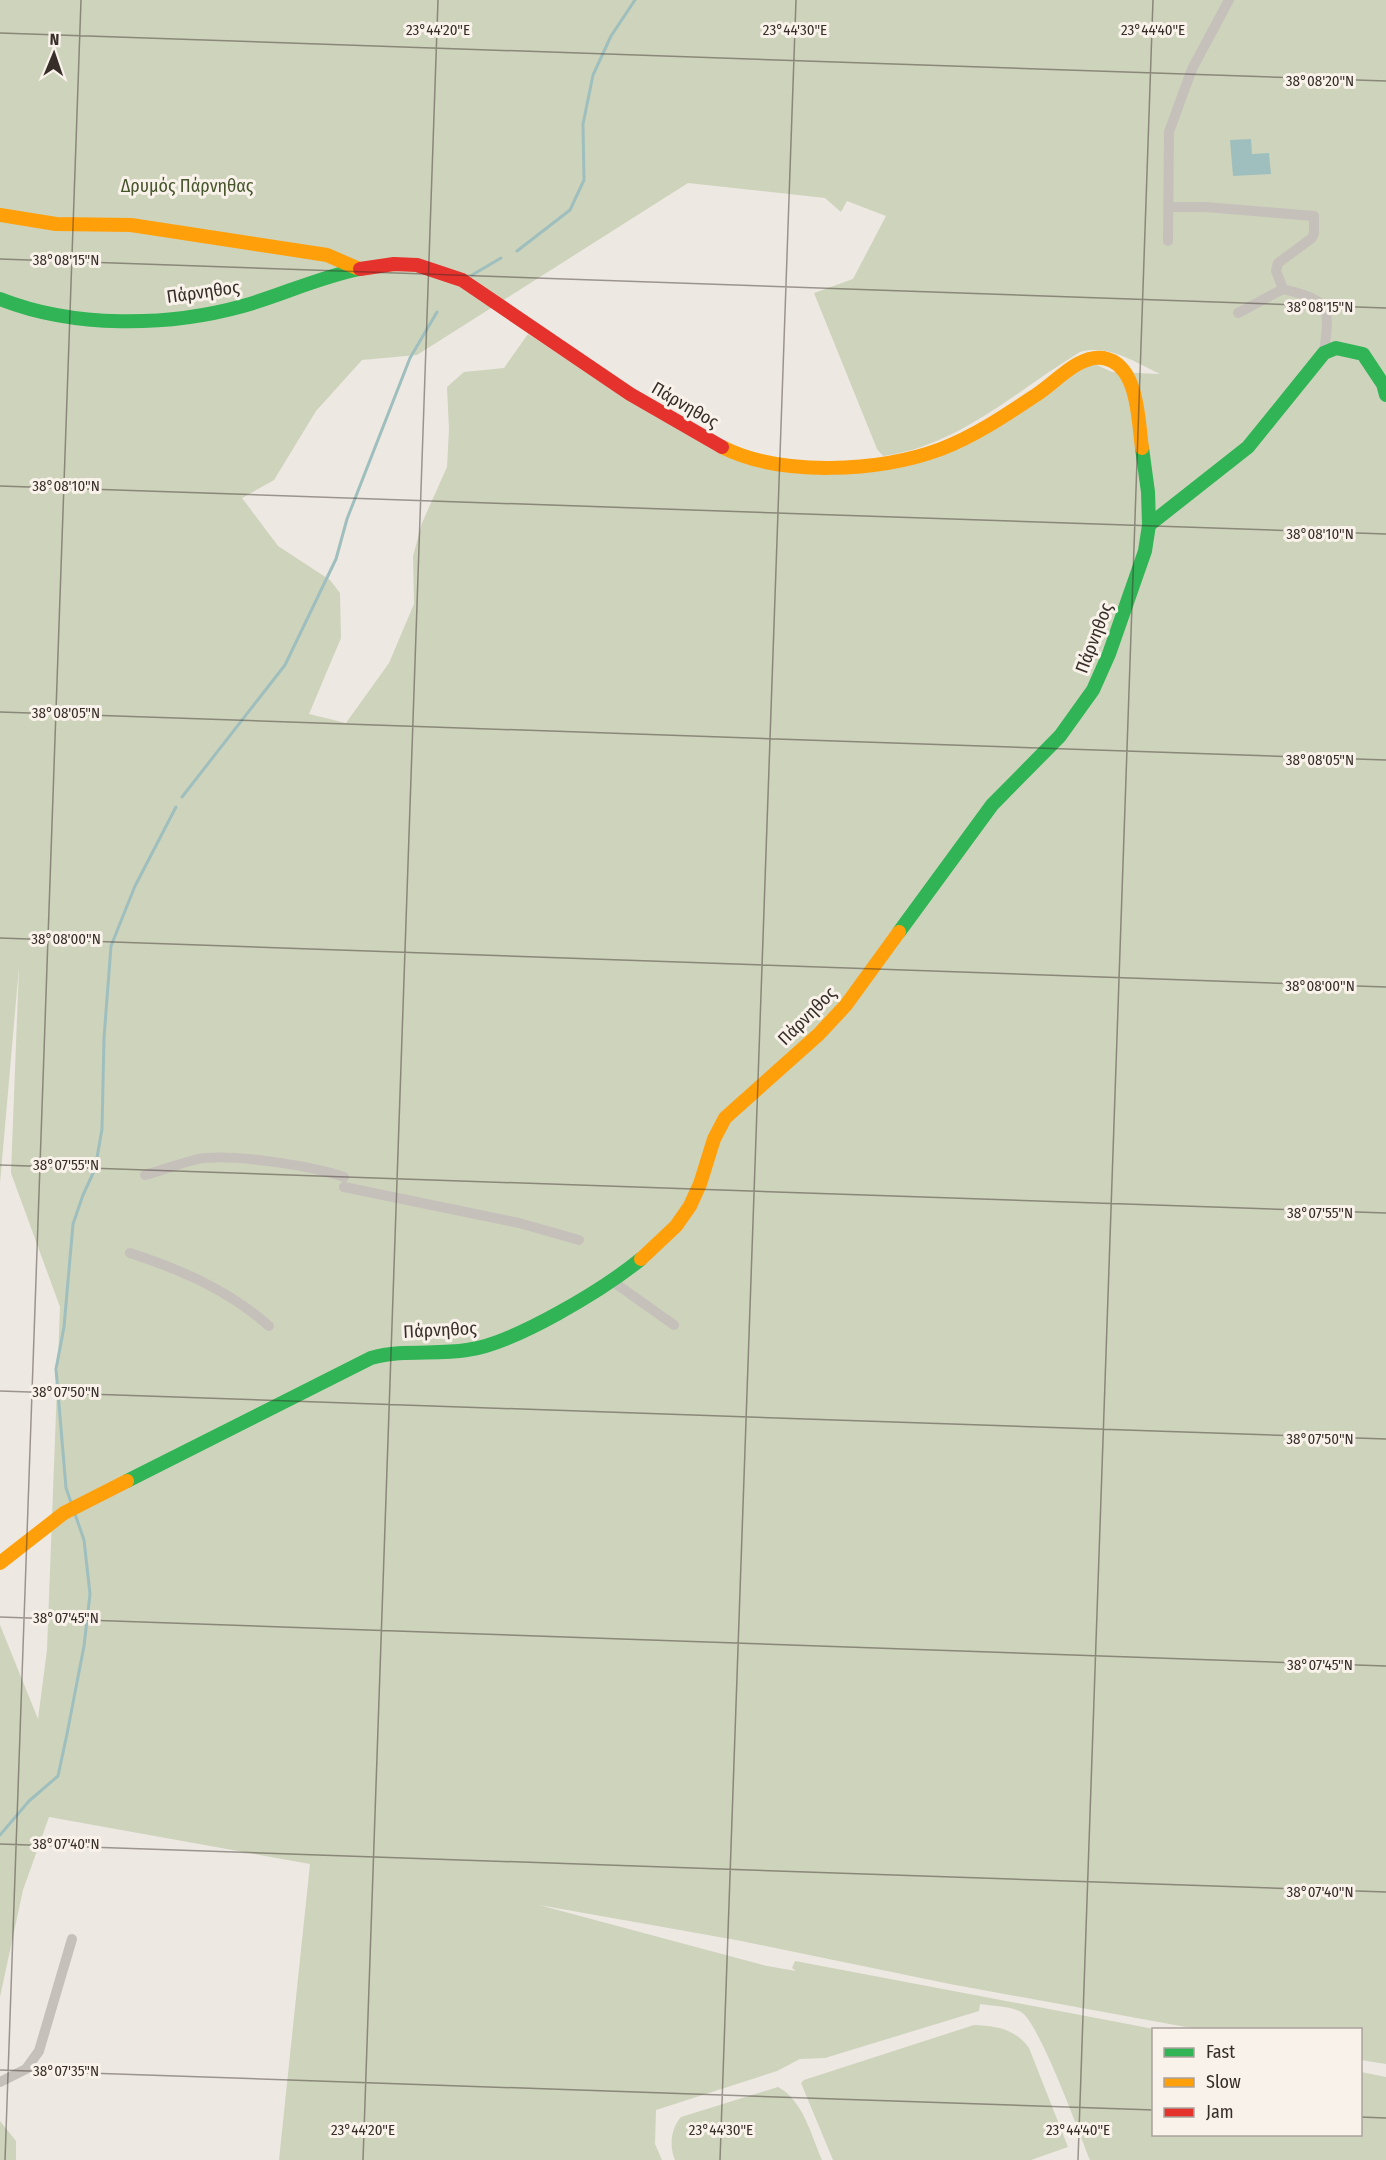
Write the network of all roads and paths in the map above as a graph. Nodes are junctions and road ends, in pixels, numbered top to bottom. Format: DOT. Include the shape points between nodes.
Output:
graph roads {
  1 [pos="1229,0"];
  2 [pos="1168,207"];
  3 [pos="0,215"];
  4 [pos="1168,240"];
  5 [pos="357,268"];
  6 [pos="1282,289"];
  7 [pos="0,299"];
  8 [pos="1238,313"];
  9 [pos="1324,353"];
  10 [pos="1386,395"];
  11 [pos="1149,525"];
  12 [pos="145,1175"];
  13 [pos="579,1240"];
  14 [pos="130,1253"];
  15 [pos="612,1281"];
  16 [pos="674,1325"];
  17 [pos="269,1326"];
  18 [pos="0,1563"];
  19 [pos="72,1939"];
  20 [pos="0,2082"];
  1 -- 2 [label="street" via="1192,69 1169,132"];
  2 -- 4 [label="street"];
  2 -- 6 [label="street" via="1314,216 1312,238 1276,266"];
  3 -- 5 [label="main road" via="56,224 131,225 327,255"];
  5 -- 7 [label="main road, Πάρνηθος" via="239,307 189,315 49,315"];
  5 -- 11 [label="main road, Πάρνηθος" via="410,265 446,272 486,294 658,412 729,451 780,464 851,466 917,457 991,424 1085,361 1106,358 1124,370 1134,395"];
  6 -- 8 [label="street"];
  6 -- 9 [label="street" via="1324,306 1328,320"];
  9 -- 10 [label="main road" via="1336,348 1363,354"];
  9 -- 11 [label="main road" via="1248,447"];
  11 -- 15 [label="main road, Πάρνηθος" via="1145,551 1109,654 1078,714 992,805 840,1012 731,1109 713,1137 703,1179 690,1205 662,1240"];
  12 -- 13 [label="street" via="200,1159 221,1158 322,1169 344,1182"];
  14 -- 17 [label="street" via="196,1277"];
  15 -- 16 [label="street"];
  15 -- 18 [label="main road, Πάρνηθος" via="484,1347 460,1351 396,1350 370,1358 64,1513"];
  19 -- 20 [label="street" via="39,2051 26,2069"];
}
